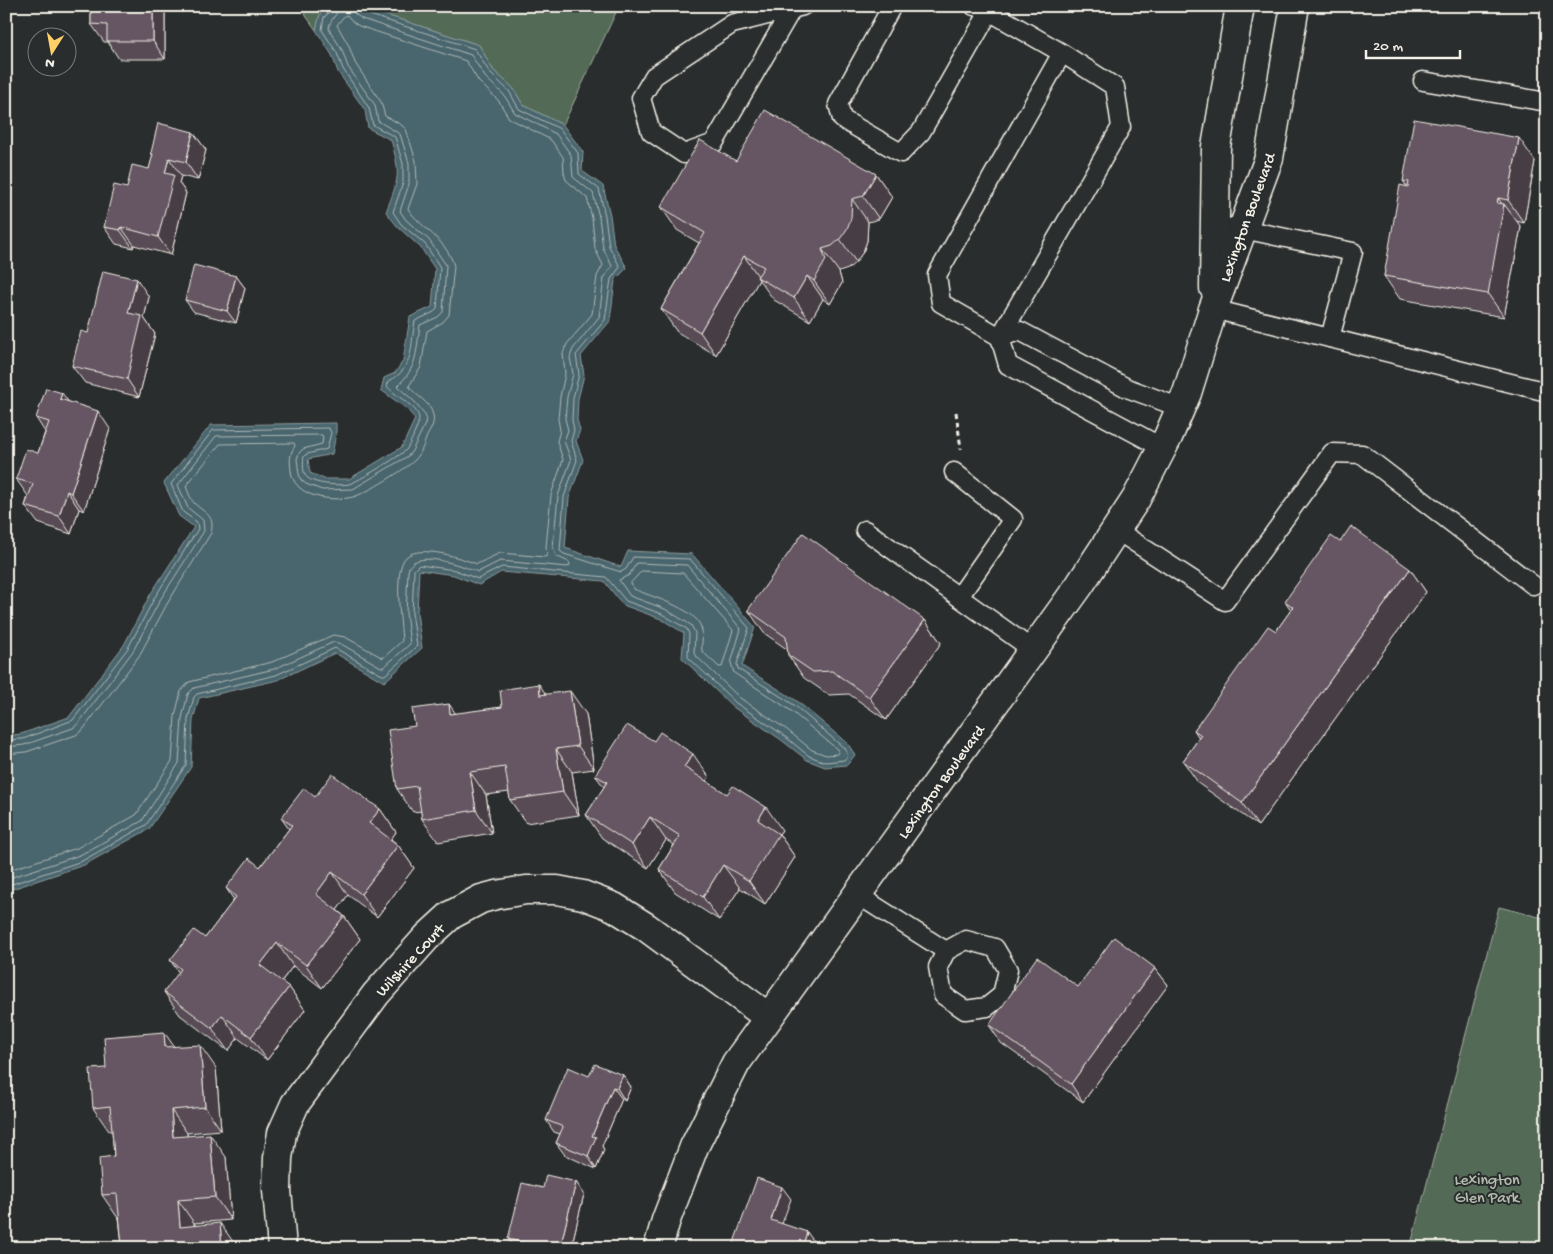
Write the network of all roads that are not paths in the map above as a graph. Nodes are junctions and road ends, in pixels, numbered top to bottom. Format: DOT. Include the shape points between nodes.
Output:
graph roads {
  1 [pos="892,6"];
  2 [pos="1240,6"];
  3 [pos="1295,6"];
  4 [pos="797,8"];
  5 [pos="982,9"];
  6 [pos="1062,53"];
  7 [pos="1422,81"];
  8 [pos="1547,102"];
  9 [pos="1215,223"];
  10 [pos="1243,229"];
  11 [pos="1213,309"];
  12 [pos="1000,337"];
  13 [pos="1330,338"];
  14 [pos="1547,392"];
  15 [pos="1181,408"];
  16 [pos="1162,448"];
  17 [pos="954,472"];
  18 [pos="865,530"];
  19 [pos="1116,530"];
  20 [pos="1533,585"];
  21 [pos="959,597"];
  22 [pos="1033,650"];
  23 [pos="858,894"];
  24 [pos="946,951"];
  25 [pos="768,1017"];
  26 [pos="282,1248"];
  27 [pos="658,1248"];
  1 -- 5 [label="lane" via="838,104 842,120 901,153 921,132"];
  2 -- 9 [label="street, Lexington Boulevard" via="1216,146"];
  3 -- 10 [label="street, Lexington Boulevard" via="1269,158"];
  4 -- 4 [label="lane" via="732,24 654,76 641,98 651,132 684,154 714,143"];
  5 -- 6 [label="lane"];
  6 -- 12 [label="lane" via="1115,87 1121,127"];
  6 -- 12 [label="lane" via="937,275 941,303"];
  7 -- 8 [label="lane"];
  9 -- 10 [label="lane"];
  9 -- 11 [label="street, Lexington Boulevard"];
  10 -- 11 [label="street, Lexington Boulevard"];
  10 -- 13 [label="lane" via="1353,252"];
  11 -- 13 [label="lane"];
  11 -- 15 [label="street, Lexington Boulevard"];
  12 -- 15 [label="lane" via="1020,331 1127,388"];
  12 -- 16 [label="lane" via="1008,365"];
  13 -- 14 [label="lane"];
  15 -- 16 [label="street, Lexington Boulevard"];
  16 -- 19 [label="street, Lexington Boulevard"];
  17 -- 21 [label="lane" via="1012,519"];
  18 -- 21 [label="lane"];
  19 -- 20 [label="lane" via="1225,601 1332,453 1362,454"];
  19 -- 22 [label="street, Lexington Boulevard"];
  21 -- 22 [label="lane"];
  22 -- 23 [label="street, Lexington Boulevard"];
  23 -- 24 [label="lane"];
  23 -- 25 [label="street, Lexington Boulevard"];
  25 -- 26 [label="street, Wilshire Court" via="646,927 583,895 557,890 526,890 481,899 451,915 427,937 376,994 295,1104 282,1133 278,1158 276,1190"];
  25 -- 27 [label="street, Lexington Boulevard" via="736,1063 694,1147"];
}
